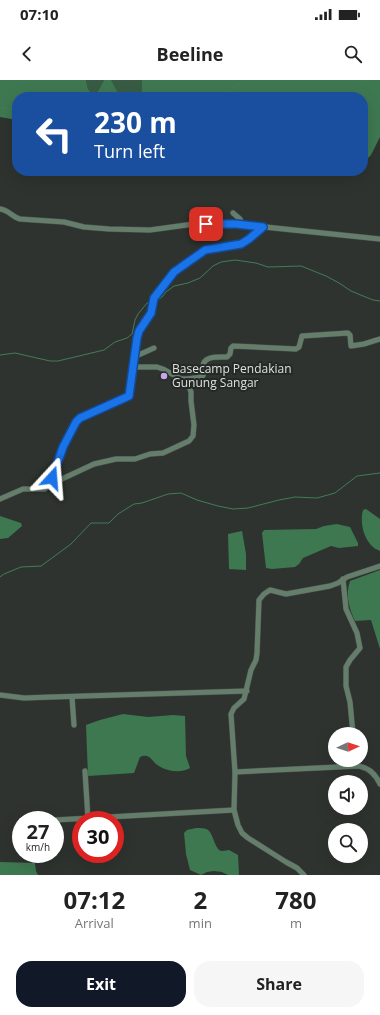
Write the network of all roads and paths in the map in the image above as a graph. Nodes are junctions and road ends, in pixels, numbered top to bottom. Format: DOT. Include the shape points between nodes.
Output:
graph roads {
  1 [pos="0,209"];
  2 [pos="233,213"];
  3 [pos="243,225"];
  4 [pos="263,227"];
  5 [pos="380,239"];
  6 [pos="380,339"];
  7 [pos="154,348"];
  8 [pos="134,357"];
  9 [pos="133,367"];
  10 [pos="181,378"];
  11 [pos="50,485"];
  12 [pos="0,499"];
  13 [pos="380,566"];
  14 [pos="343,579"];
  15 [pos="247,691"];
  16 [pos="0,695"];
  17 [pos="72,697"];
  18 [pos="74,725"];
  19 [pos="352,727"];
  20 [pos="334,767"];
  21 [pos="360,767"];
  22 [pos="85,771"];
  23 [pos="234,772"];
  24 [pos="380,784"];
  25 [pos="234,810"];
  26 [pos="88,811"];
  27 [pos="124,817"];
  28 [pos="304,875"];
  1 -- 3 [label="street" via="20,218 108,229 150,230 206,224"];
  2 -- 3 [label="street"];
  3 -- 4 [label="street"];
  4 -- 5 [label="street"];
  4 -- 8 [label="street" via="241,244 205,250 174,272 154,298 151,313 139,331"];
  6 -- 10 [label="street" via="351,346 348,333 302,336 297,349 233,346 227,357 205,360 202,377"];
  7 -- 8 [label="street"];
  8 -- 9 [label="street"];
  9 -- 10 [label="street" via="157,367"];
  9 -- 11 [label="street" via="128,397 80,418 74,425 63,447"];
  10 -- 11 [label="street" via="191,392 194,425 193,436 189,441 163,453 94,464"];
  11 -- 12 [label="street" via="42,490 21,490"];
  13 -- 14 [label="street"];
  14 -- 15 [label="street" via="330,586 286,594 270,590 261,596 256,660 251,670"];
  14 -- 19 [label="street" via="346,609 357,633 360,648 346,667"];
  15 -- 17 [label="street"];
  15 -- 23 [label="street" via="244,700 231,714"];
  16 -- 17 [label="street" via="24,698"];
  17 -- 18 [label="street"];
  20 -- 23 [label="street"];
  21 -- 24 [label="street" via="366,768"];
  22 -- 26 [label="street"];
  23 -- 25 [label="street"];
  25 -- 27 [label="street"];
  25 -- 28 [label="street" via="242,833"];
}
